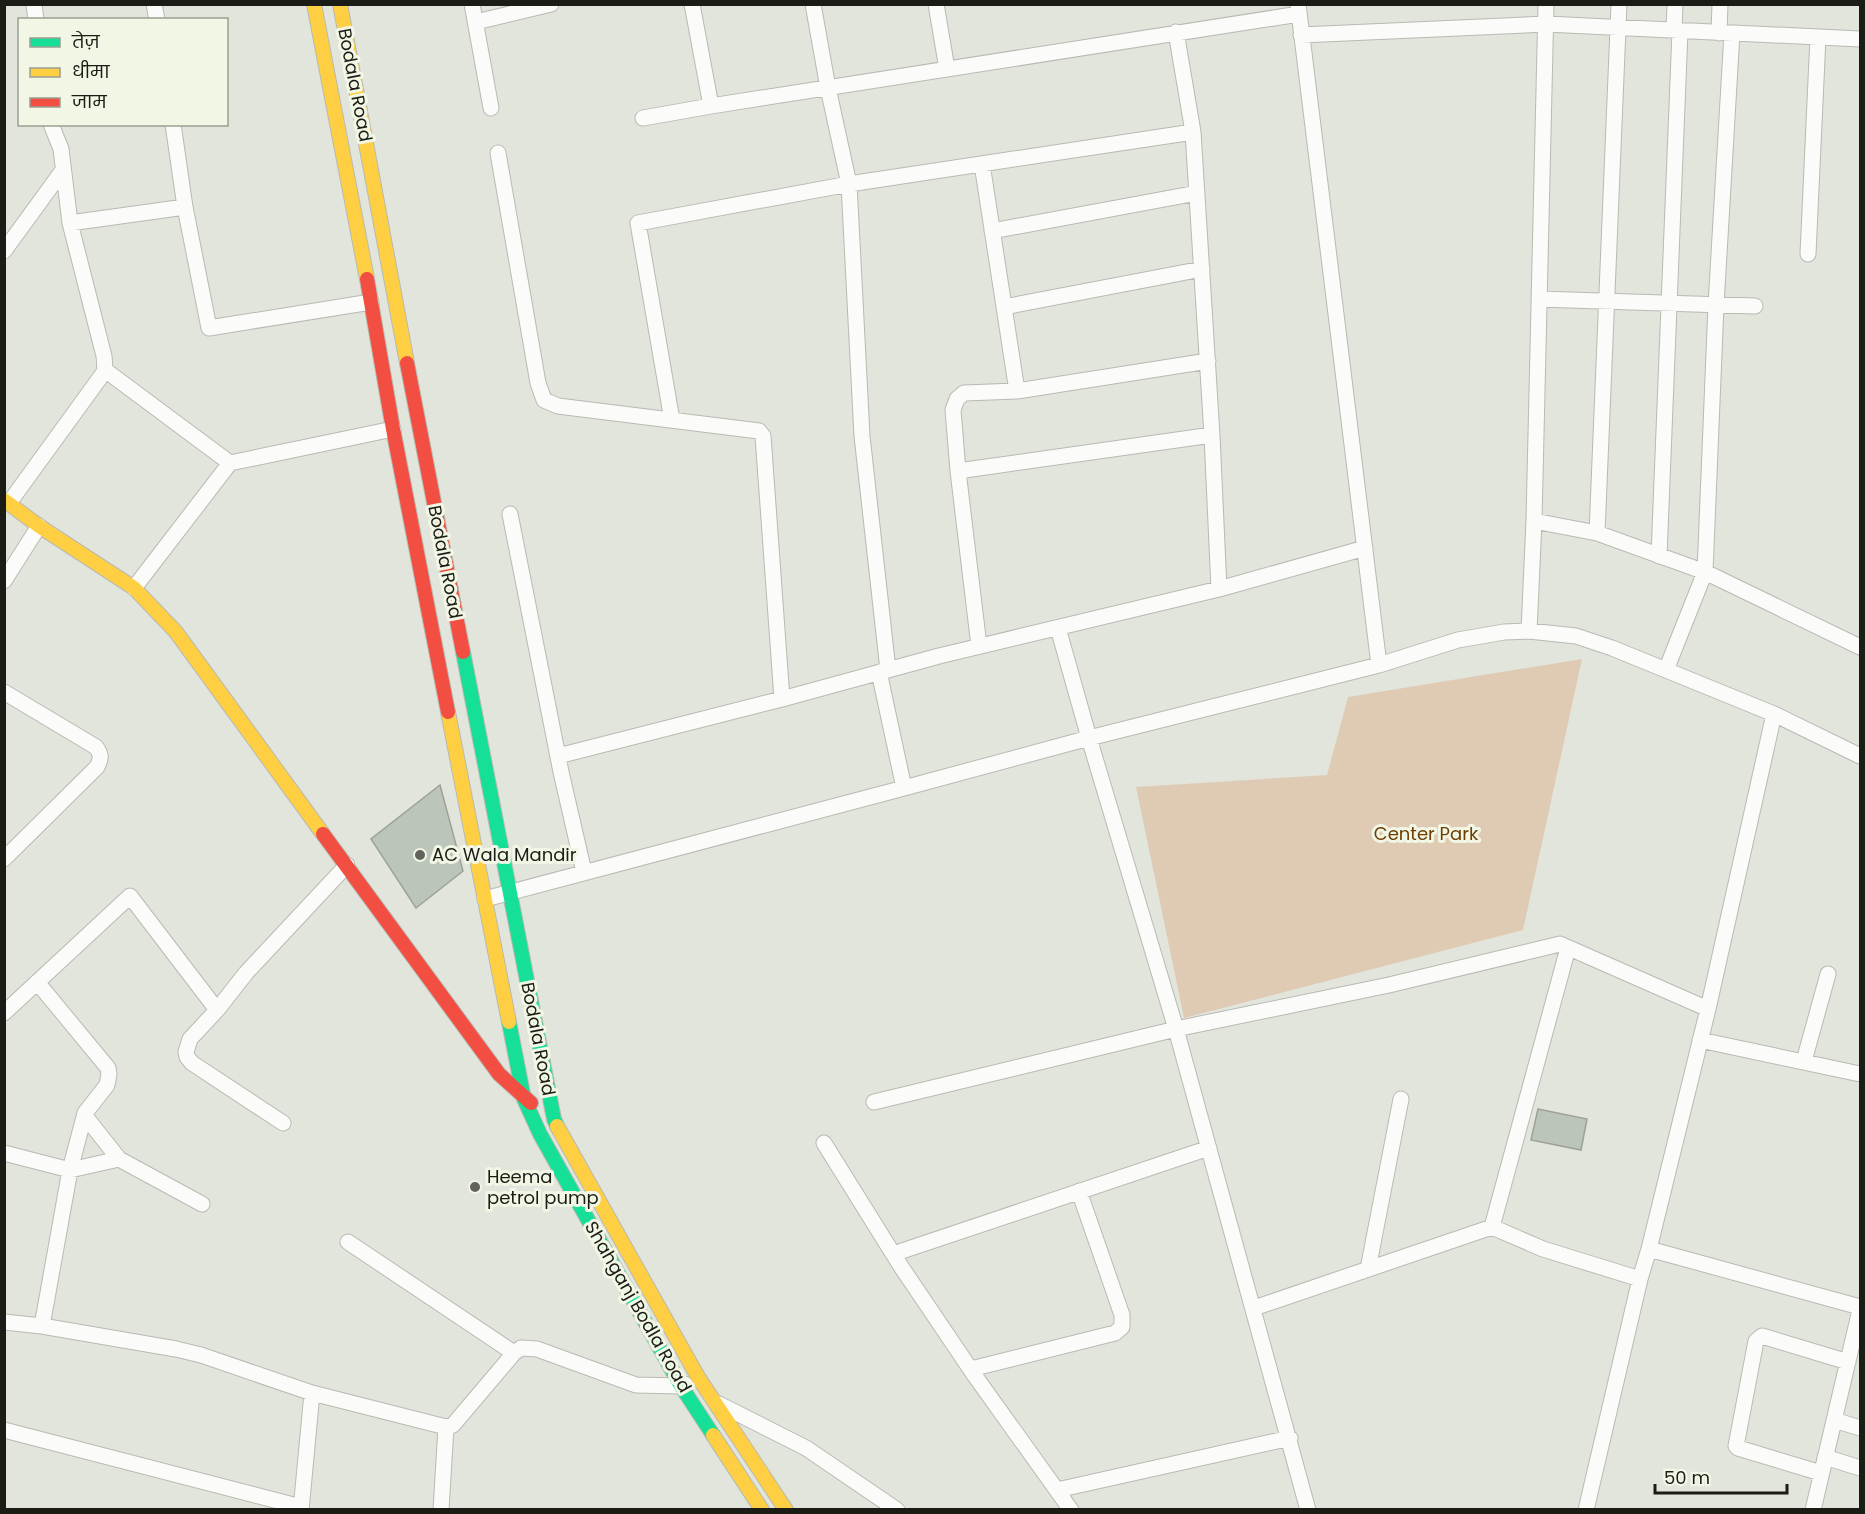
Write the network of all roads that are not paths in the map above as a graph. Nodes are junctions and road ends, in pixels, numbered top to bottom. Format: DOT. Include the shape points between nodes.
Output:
graph roads {
  1 [pos="314,4"];
  2 [pos="340,4"];
  3 [pos="472,4"];
  4 [pos="551,4"];
  5 [pos="692,4"];
  6 [pos="813,4"];
  7 [pos="936,4"];
  8 [pos="1546,4"];
  9 [pos="1619,4"];
  10 [pos="1675,4"];
  11 [pos="1720,4"];
  12 [pos="1298,9"];
  13 [pos="476,22"];
  14 [pos="1546,24"];
  15 [pos="1618,27"];
  16 [pos="1677,31"];
  17 [pos="1176,32"];
  18 [pos="1725,33"];
  19 [pos="1301,35"];
  20 [pos="1818,37"];
  21 [pos="1860,39"];
  22 [pos="947,69"];
  23 [pos="828,88"];
  24 [pos="711,106"];
  25 [pos="491,108"];
  26 [pos="643,118"];
  27 [pos="52,126"];
  28 [pos="173,126"];
  29 [pos="1193,132"];
  30 [pos="498,153"];
  31 [pos="982,164"];
  32 [pos="63,170"];
  33 [pos="849,184"];
  34 [pos="1197,194"];
  35 [pos="185,207"];
  36 [pos="70,223"];
  37 [pos="992,231"];
  38 [pos="4,251"];
  39 [pos="1808,254"];
  40 [pos="1202,269"];
  41 [pos="1539,299"];
  42 [pos="1605,301"];
  43 [pos="371,302"];
  44 [pos="1669,304"];
  45 [pos="1716,305"];
  46 [pos="1755,306"];
  47 [pos="1004,307"];
  48 [pos="1208,361"];
  49 [pos="105,370"];
  50 [pos="1017,391"];
  51 [pos="672,420"];
  52 [pos="393,429"];
  53 [pos="1212,435"];
  54 [pos="230,463"];
  55 [pos="958,471"];
  56 [pos="7,502"];
  57 [pos="510,514"];
  58 [pos="1534,521"];
  59 [pos="39,526"];
  60 [pos="1597,533"];
  61 [pos="1365,548"];
  62 [pos="1659,556"];
  63 [pos="1705,572"];
  64 [pos="4,581"];
  65 [pos="134,588"];
  66 [pos="1219,590"];
  67 [pos="1058,628"];
  68 [pos="1529,632"];
  69 [pos="979,646"];
  70 [pos="1860,647"];
  71 [pos="1379,665"];
  72 [pos="1666,670"];
  73 [pos="884,671"];
  74 [pos="4,692"];
  75 [pos="782,699"];
  76 [pos="1774,714"];
  77 [pos="1089,738"];
  78 [pos="558,756"];
  79 [pos="1860,756"];
  80 [pos="904,789"];
  81 [pos="4,859"];
  82 [pos="347,865"];
  83 [pos="584,872"];
  84 [pos="509,892"];
  85 [pos="486,899"];
  86 [pos="1568,948"];
  87 [pos="1828,974"];
  88 [pos="37,982"];
  89 [pos="1708,1008"];
  90 [pos="217,1010"];
  91 [pos="4,1013"];
  92 [pos="1176,1029"];
  93 [pos="1700,1040"];
  94 [pos="1804,1061"];
  95 [pos="1860,1074"];
  96 [pos="524,1099"];
  97 [pos="1401,1099"];
  98 [pos="874,1102"];
  99 [pos="85,1116"];
  100 [pos="554,1119"];
  101 [pos="283,1123"];
  102 [pos="825,1143"];
  103 [pos="1209,1148"];
  104 [pos="4,1153"];
  105 [pos="119,1159"];
  106 [pos="70,1170"];
  107 [pos="1079,1191"];
  108 [pos="202,1204"];
  109 [pos="1492,1227"];
  110 [pos="348,1242"];
  111 [pos="1649,1249"];
  112 [pos="893,1254"];
  113 [pos="1368,1269"];
  114 [pos="1640,1280"];
  115 [pos="1254,1308"];
  116 [pos="1860,1309"];
  117 [pos="4,1322"];
  118 [pos="42,1326"];
  119 [pos="514,1353"];
  120 [pos="1848,1362"];
  121 [pos="971,1369"];
  122 [pos="698,1377"];
  123 [pos="681,1386"];
  124 [pos="312,1393"];
  125 [pos="713,1401"];
  126 [pos="1834,1420"];
  127 [pos="446,1427"];
  128 [pos="1860,1428"];
  129 [pos="4,1430"];
  130 [pos="1290,1438"];
  131 [pos="1825,1457"];
  132 [pos="1860,1468"];
  133 [pos="1821,1473"];
  134 [pos="1057,1490"];
  135 [pos="301,1508"];
  136 [pos="441,1509"];
  137 [pos="762,1509"];
  138 [pos="786,1509"];
  139 [pos="897,1509"];
  140 [pos="1071,1509"];
  141 [pos="1308,1509"];
  142 [pos="1586,1509"];
  143 [pos="1813,1509"];
  1 -- 43 [label="main road, Bodala Road"];
  2 -- 84 [label="main road, Bodala Road"];
  3 -- 13 [label="street"];
  4 -- 13 [label="street"];
  5 -- 24 [label="street"];
  6 -- 23 [label="street"];
  7 -- 22 [label="street"];
  8 -- 14 [label="street"];
  9 -- 15 [label="street"];
  10 -- 16 [label="street"];
  11 -- 18 [label="street"];
  12 -- 17 [label="street"];
  12 -- 19 [label="street"];
  13 -- 25 [label="street"];
  14 -- 15 [label="street"];
  14 -- 19 [label="street"];
  14 -- 41 [label="street"];
  15 -- 16 [label="street"];
  15 -- 42 [label="street"];
  16 -- 18 [label="street"];
  16 -- 44 [label="street"];
  17 -- 22 [label="street"];
  17 -- 29 [label="street"];
  18 -- 20 [label="street"];
  18 -- 45 [label="street"];
  19 -- 61 [label="street"];
  20 -- 21 [label="street"];
  20 -- 39 [label="street"];
  22 -- 23 [label="street"];
  23 -- 24 [label="street"];
  23 -- 33 [label="street"];
  24 -- 26 [label="street"];
  27 -- 32 [label="street" via="61,149"];
  28 -- 35 [label="street"];
  29 -- 31 [label="street"];
  29 -- 34 [label="street"];
  30 -- 51 [label="street" via="544,400 558,406"];
  31 -- 33 [label="street"];
  31 -- 37 [label="street"];
  32 -- 36 [label="street"];
  32 -- 38 [label="street"];
  33 -- 51 [label="street" via="638,223"];
  33 -- 73 [label="street" via="862,436"];
  34 -- 37 [label="street"];
  34 -- 40 [label="street"];
  35 -- 36 [label="street"];
  35 -- 43 [label="street" via="209,327"];
  36 -- 49 [label="street"];
  37 -- 47 [label="street"];
  40 -- 47 [label="street"];
  40 -- 48 [label="street"];
  41 -- 42 [label="street"];
  41 -- 58 [label="street"];
  42 -- 44 [label="street"];
  42 -- 60 [label="street"];
  43 -- 52 [label="main road, Bodala Road"];
  44 -- 45 [label="street"];
  44 -- 62 [label="street"];
  45 -- 46 [label="street"];
  45 -- 63 [label="street"];
  47 -- 50 [label="street"];
  48 -- 50 [label="street"];
  48 -- 53 [label="street"];
  49 -- 54 [label="street"];
  49 -- 56 [label="street"];
  50 -- 55 [label="street" via="964,393 957,399 953,410"];
  51 -- 75 [label="street" via="759,431 763,436"];
  52 -- 54 [label="street"];
  52 -- 85 [label="main road, Bodala Road"];
  53 -- 55 [label="street"];
  53 -- 66 [label="street"];
  54 -- 65 [label="street"];
  55 -- 69 [label="street"];
  56 -- 59 [label="main road"];
  57 -- 78 [label="street"];
  58 -- 60 [label="street"];
  58 -- 68 [label="street"];
  59 -- 64 [label="street"];
  59 -- 65 [label="main road"];
  60 -- 62 [label="street"];
  61 -- 66 [label="street"];
  61 -- 71 [label="street"];
  62 -- 63 [label="street"];
  63 -- 70 [label="street"];
  63 -- 72 [label="street"];
  65 -- 82 [label="main road" via="176,632"];
  66 -- 67 [label="street"];
  67 -- 69 [label="street"];
  67 -- 77 [label="street"];
  68 -- 71 [label="street" via="1458,640"];
  68 -- 72 [label="street" via="1576,636"];
  69 -- 73 [label="street"];
  71 -- 77 [label="street"];
  72 -- 76 [label="street"];
  73 -- 75 [label="street"];
  73 -- 80 [label="street"];
  74 -- 81 [label="street" via="100,753 97,767"];
  75 -- 78 [label="street"];
  76 -- 79 [label="street"];
  76 -- 89 [label="street"];
  77 -- 80 [label="street"];
  77 -- 92 [label="street"];
  78 -- 83 [label="street"];
  80 -- 83 [label="street"];
  82 -- 90 [label="street" via="246,973"];
  82 -- 96 [label="main road" via="500,1074"];
  83 -- 84 [label="street"];
  84 -- 85 [label="street"];
  84 -- 100 [label="main road, Bodala Road"];
  85 -- 96 [label="main road, Bodala Road"];
  86 -- 89 [label="street"];
  86 -- 92 [label="street" via="1560,944 1389,985"];
  86 -- 109 [label="street"];
  87 -- 94 [label="street"];
  88 -- 90 [label="street" via="130,896"];
  88 -- 91 [label="street"];
  88 -- 99 [label="street" via="108,1068 107,1085"];
  89 -- 93 [label="street"];
  90 -- 101 [label="street" via="190,1039 187,1058"];
  92 -- 98 [label="street"];
  92 -- 103 [label="street"];
  93 -- 94 [label="street"];
  93 -- 111 [label="street"];
  94 -- 95 [label="street"];
  96 -- 100 [label="main road"];
  96 -- 123 [label="main road, Shahganj Bodla Road"];
  97 -- 113 [label="street"];
  99 -- 105 [label="street"];
  99 -- 106 [label="street"];
  100 -- 122 [label="main road, Shahganj Bodla Road"];
  102 -- 112 [label="street"];
  103 -- 107 [label="street"];
  103 -- 115 [label="street"];
  104 -- 106 [label="street"];
  105 -- 106 [label="street"];
  105 -- 108 [label="street"];
  106 -- 118 [label="street"];
  107 -- 112 [label="street"];
  107 -- 121 [label="street" via="1122,1316 1122,1327 1115,1333"];
  109 -- 113 [label="street"];
  109 -- 114 [label="street" via="1543,1249"];
  110 -- 119 [label="street"];
  111 -- 114 [label="street"];
  111 -- 116 [label="street"];
  112 -- 121 [label="street"];
  113 -- 115 [label="street"];
  114 -- 142 [label="street"];
  115 -- 130 [label="street"];
  116 -- 120 [label="street"];
  117 -- 118 [label="street"];
  118 -- 124 [label="street" via="201,1355"];
  119 -- 123 [label="street" via="521,1348 537,1349 636,1385"];
  119 -- 127 [label="street" via="453,1425"];
  120 -- 126 [label="street"];
  120 -- 133 [label="street" via="1762,1336 1756,1341 1736,1446"];
  121 -- 134 [label="street"];
  122 -- 123 [label="street"];
  122 -- 125 [label="main road, Shahganj Bodla Road"];
  123 -- 137 [label="main road, Shahganj Bodla Road"];
  124 -- 127 [label="street"];
  124 -- 135 [label="street"];
  125 -- 138 [label="main road, Shahganj Bodla Road"];
  125 -- 139 [label="street" via="806,1448"];
  126 -- 128 [label="street"];
  126 -- 131 [label="street"];
  127 -- 136 [label="street"];
  129 -- 135 [label="street"];
  130 -- 134 [label="street"];
  130 -- 141 [label="street"];
  131 -- 132 [label="street"];
  131 -- 133 [label="street"];
  133 -- 143 [label="street"];
  134 -- 140 [label="street"];
}
